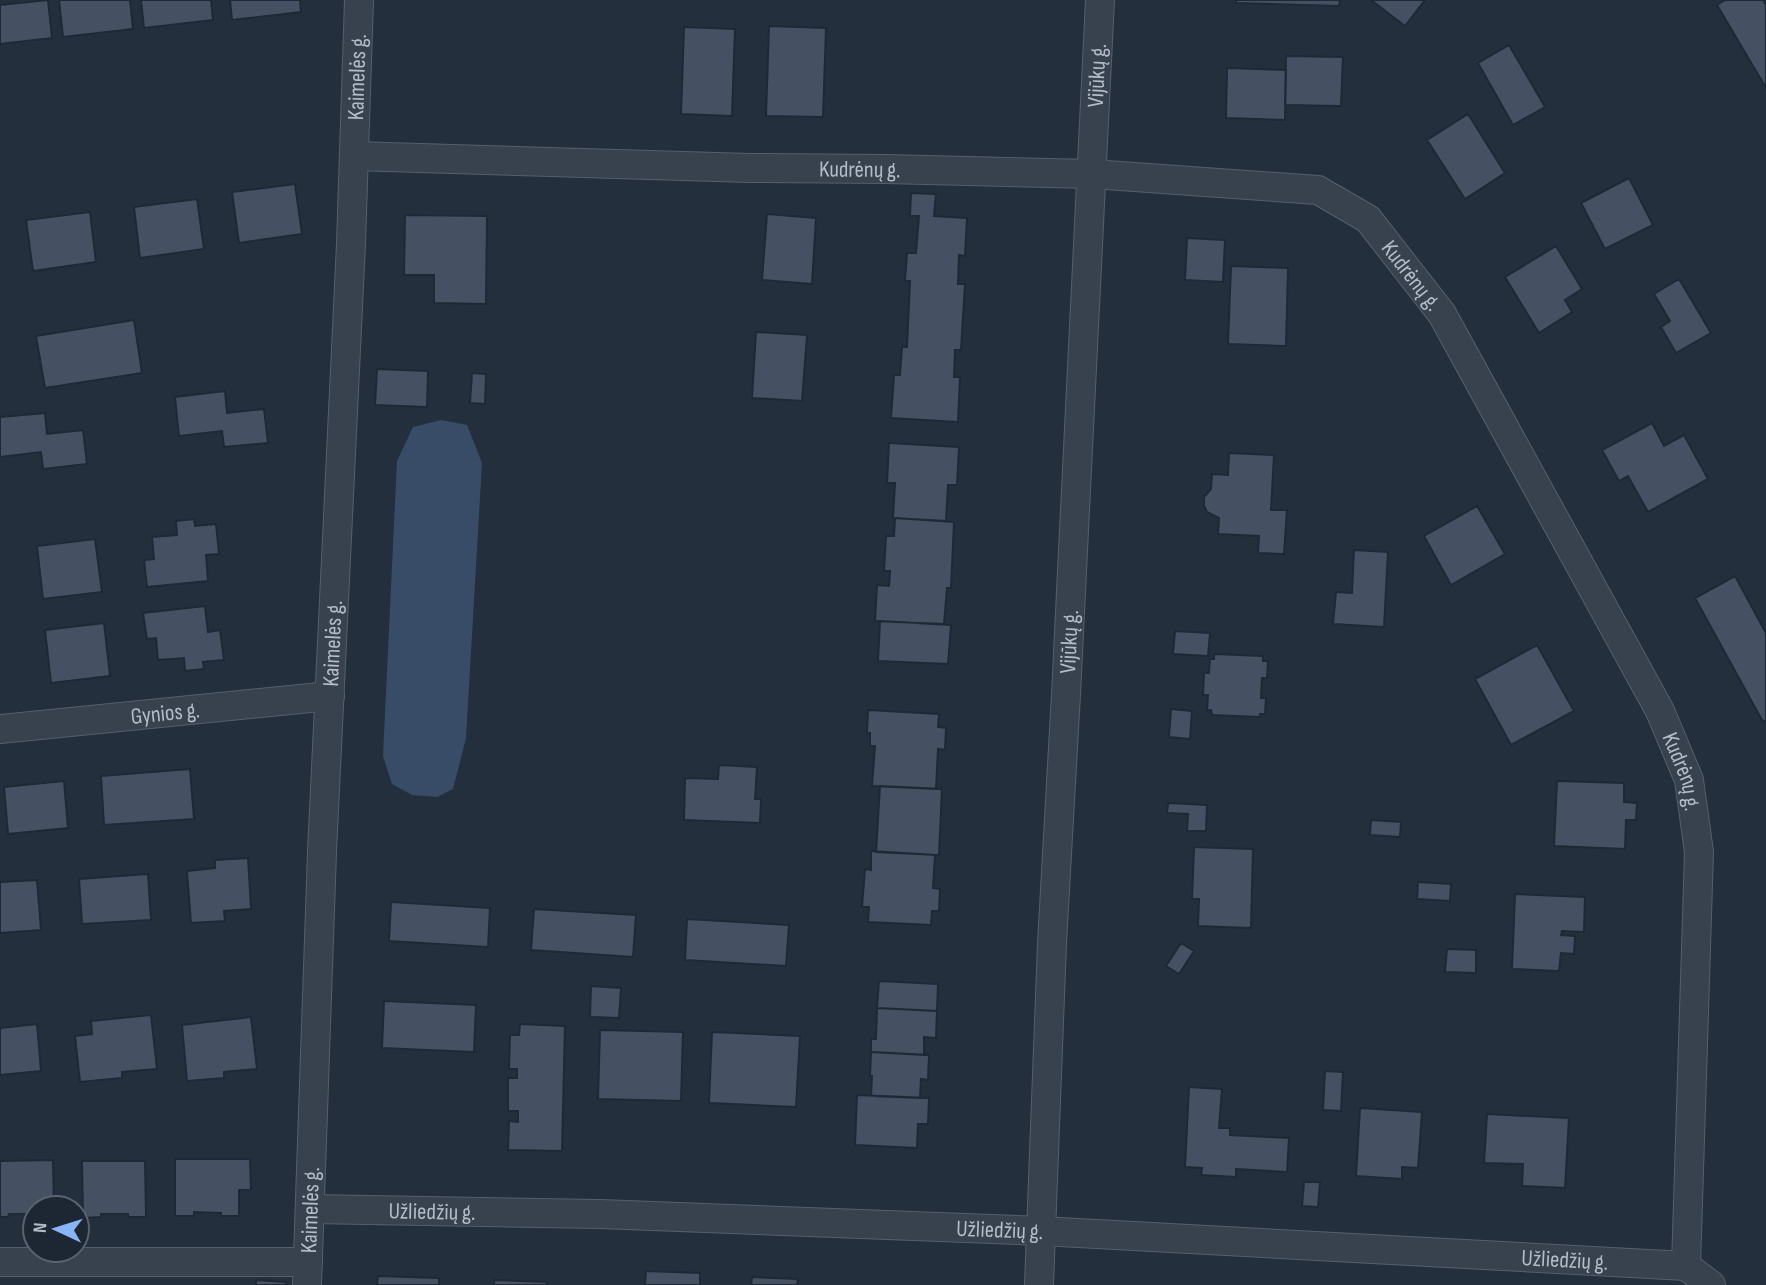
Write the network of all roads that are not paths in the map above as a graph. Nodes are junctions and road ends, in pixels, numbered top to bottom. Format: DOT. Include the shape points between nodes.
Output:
graph roads {
  1 [pos="359,0"];
  2 [pos="1100,0"];
  3 [pos="354,156"];
  4 [pos="1092,174"];
  5 [pos="330,696"];
  6 [pos="0,729"];
  7 [pos="310,1209"];
  8 [pos="1041,1231"];
  9 [pos="0,1262"];
  10 [pos="1686,1266"];
  11 [pos="307,1274"];
  12 [pos="1039,1285"];
  13 [pos="1711,1285"];
  1 -- 3 [label="street, Kaimelės g."];
  2 -- 4 [label="street, Vijūkų g."];
  3 -- 4 [label="street, Kudrėnų g."];
  3 -- 5 [label="street, Kaimelės g."];
  4 -- 8 [label="street, Vijūkų g."];
  4 -- 10 [label="street, Kudrėnų g." via="1318,190 1368,219 1442,314 1653,699 1689,780 1699,852"];
  5 -- 6 [label="street, Gynios g."];
  5 -- 7 [label="street, Kaimelės g."];
  7 -- 8 [label="street, Užliedžių g."];
  7 -- 11 [label="street, Kaimelės g."];
  8 -- 10 [label="street, Užliedžių g."];
  8 -- 12 [label="street, Vijūkų g."];
  9 -- 11 [label="street"];
  10 -- 13 [label="street"];
}
